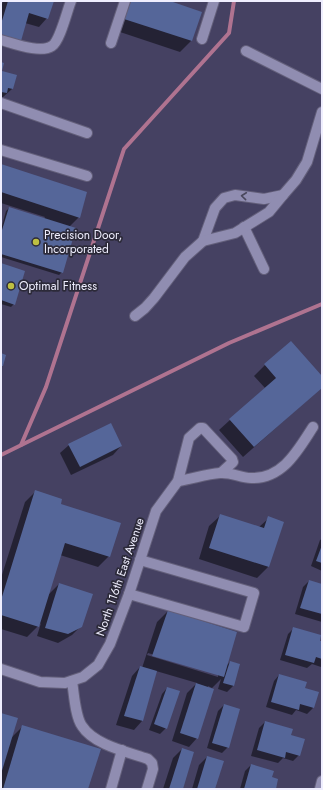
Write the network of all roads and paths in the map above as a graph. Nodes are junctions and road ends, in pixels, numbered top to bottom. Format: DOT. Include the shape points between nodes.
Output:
graph roads {
  1 [pos="71,1"];
  2 [pos="125,1"];
  3 [pos="213,1"];
  4 [pos="202,39"];
  5 [pos="1,40"];
  6 [pos="110,43"];
  7 [pos="246,51"];
  8 [pos="322,89"];
  9 [pos="1,103"];
  10 [pos="322,112"];
  11 [pos="87,133"];
  12 [pos="1,150"];
  13 [pos="87,176"];
  14 [pos="283,195"];
  15 [pos="244,227"];
  16 [pos="203,241"];
  17 [pos="264,269"];
  18 [pos="135,316"];
  19 [pos="313,427"];
  20 [pos="221,473"];
  21 [pos="178,481"];
  22 [pos="140,560"];
  23 [pos="128,594"];
  24 [pos="1,670"];
  25 [pos="72,681"];
  26 [pos="122,750"];
  27 [pos="322,781"];
  28 [pos="111,789"];
  29 [pos="147,789"];
  30 [pos="320,789"];
  1 -- 5 [label="street" via="58,39 52,46 42,49 24,47"];
  2 -- 6 [label="street"];
  3 -- 4 [label="street"];
  7 -- 8 [label="street"];
  9 -- 11 [label="street"];
  10 -- 14 [label="street" via="307,162"];
  12 -- 13 [label="street"];
  14 -- 15 [label="street" via="269,212"];
  14 -- 16 [label="street, one-way" via="264,198 235,195 224,198 215,208"];
  15 -- 16 [label="street" via="235,233"];
  15 -- 17 [label="street"];
  16 -- 18 [label="street" via="185,257 154,298"];
  19 -- 20 [label="street" via="290,460 270,474 251,478"];
  20 -- 21 [label="street"];
  20 -- 21 [label="street" via="232,459 204,428 200,428 189,438"];
  21 -- 22 [label="street, North 116th East Avenue" via="156,511"];
  22 -- 23 [label="street, North 116th East Avenue"];
  22 -- 23 [label="street" via="254,593 244,627"];
  23 -- 25 [label="street, North 116th East Avenue" via="110,644 98,665 83,677"];
  24 -- 25 [label="street, North 116th East Avenue" via="40,682"];
  25 -- 26 [label="street" via="77,713 82,726 90,736"];
  26 -- 28 [label="street"];
  26 -- 29 [label="street" via="148,758 152,763"];
  27 -- 30 [label="street"];
}
